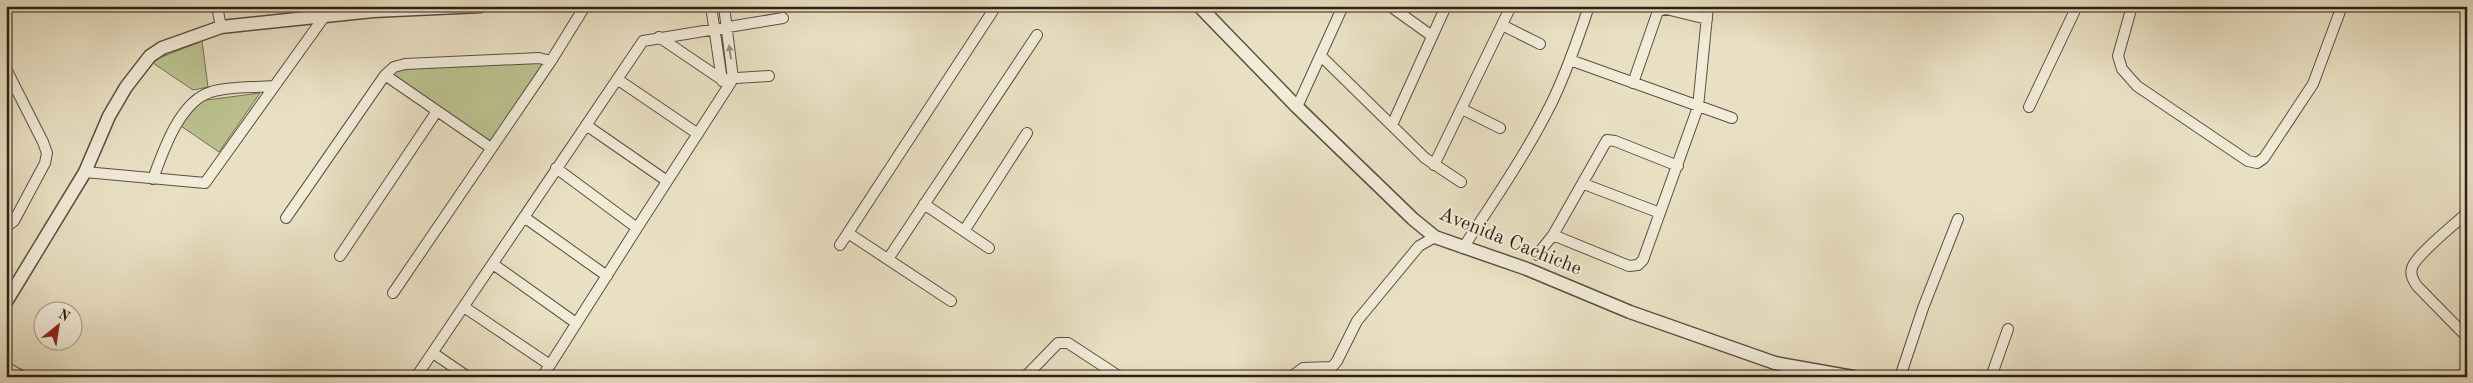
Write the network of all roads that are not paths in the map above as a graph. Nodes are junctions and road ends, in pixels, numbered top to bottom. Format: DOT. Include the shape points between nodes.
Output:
graph roads {
  1 [pos="217,6"];
  2 [pos="481,6"];
  3 [pos="585,6"];
  4 [pos="711,6"];
  5 [pos="724,6"];
  6 [pos="996,6"];
  7 [pos="1199,6"];
  8 [pos="1343,6"];
  9 [pos="1390,6"];
  10 [pos="1446,6"];
  11 [pos="1511,6"];
  12 [pos="1589,6"];
  13 [pos="1708,6"];
  14 [pos="2077,6"];
  15 [pos="2132,6"];
  16 [pos="2342,6"];
  17 [pos="324,17"];
  18 [pos="783,18"];
  19 [pos="1707,19"];
  20 [pos="1502,25"];
  21 [pos="221,27"];
  22 [pos="726,27"];
  23 [pos="714,29"];
  24 [pos="1037,35"];
  25 [pos="1432,36"];
  26 [pos="659,37"];
  27 [pos="1540,44"];
  28 [pos="1321,56"];
  29 [pos="1570,60"];
  30 [pos="551,61"];
  31 [pos="6,69"];
  32 [pos="385,75"];
  33 [pos="769,76"];
  34 [pos="617,79"];
  35 [pos="721,79"];
  36 [pos="733,79"];
  37 [pos="1633,83"];
  38 [pos="273,86"];
  39 [pos="723,95"];
  40 [pos="1297,107"];
  41 [pos="1698,107"];
  42 [pos="2029,107"];
  43 [pos="1462,109"];
  44 [pos="437,111"];
  45 [pos="1732,118"];
  46 [pos="586,125"];
  47 [pos="1392,125"];
  48 [pos="1500,128"];
  49 [pos="1027,133"];
  50 [pos="698,134"];
  51 [pos="491,148"];
  52 [pos="1434,165"];
  53 [pos="1678,166"];
  54 [pos="556,168"];
  55 [pos="85,172"];
  56 [pos="152,179"];
  57 [pos="667,181"];
  58 [pos="1461,182"];
  59 [pos="1584,184"];
  60 [pos="924,204"];
  61 [pos="1660,213"];
  62 [pos="2467,213"];
  63 [pos="524,217"];
  64 [pos="286,218"];
  65 [pos="1958,219"];
  66 [pos="6,227"];
  67 [pos="637,228"];
  68 [pos="964,231"];
  69 [pos="848,233"];
  70 [pos="1553,235"];
  71 [pos="1435,237"];
  72 [pos="840,245"];
  73 [pos="989,248"];
  74 [pos="1463,248"];
  75 [pos="1537,255"];
  76 [pos="340,256"];
  77 [pos="888,259"];
  78 [pos="493,264"];
  79 [pos="607,276"];
  80 [pos="392,293"];
  81 [pos="951,301"];
  82 [pos="6,302"];
  83 [pos="464,307"];
  84 [pos="576,324"];
  85 [pos="2008,328"];
  86 [pos="2467,337"];
  87 [pos="433,353"];
  88 [pos="550,365"];
  89 [pos="6,367"];
  90 [pos="1106,373"];
  91 [pos="20,376"];
  92 [pos="416,377"];
  93 [pos="468,377"];
  94 [pos="542,377"];
  95 [pos="1025,377"];
  96 [pos="1120,377"];
  97 [pos="1291,377"];
  98 [pos="1854,377"];
  99 [pos="1900,377"];
  100 [pos="1992,377"];
  1 -- 21 [label="street"];
  2 -- 17 [label="street" via="373,11"];
  3 -- 30 [label="street"];
  4 -- 23 [label="street"];
  5 -- 22 [label="street"];
  6 -- 69 [label="street"];
  7 -- 40 [label="street, Avenida Cachiche"];
  8 -- 28 [label="street"];
  9 -- 25 [label="street"];
  10 -- 25 [label="street"];
  11 -- 20 [label="street"];
  12 -- 29 [label="street"];
  13 -- 19 [label="street"];
  14 -- 42 [label="street"];
  15 -- 16 [label="street" via="2118,56 2122,69 2138,86 2241,156 2257,163 2264,158 2313,84"];
  17 -- 21 [label="street"];
  17 -- 38 [label="street"];
  18 -- 22 [label="street"];
  19 -- 37 [label="street" via="1658,11"];
  19 -- 41 [label="street"];
  20 -- 27 [label="street"];
  20 -- 43 [label="street"];
  21 -- 55 [label="street" via="177,42 150,56 109,116"];
  22 -- 23 [label="street"];
  36 -- 22 [label="street, one-way"];
  23 -- 26 [label="street"];
  23 -- 35 [label="street"];
  24 -- 60 [label="street"];
  25 -- 47 [label="street"];
  26 -- 34 [label="street" via="643,41"];
  26 -- 35 [label="street"];
  28 -- 40 [label="street"];
  28 -- 47 [label="street"];
  29 -- 37 [label="street"];
  29 -- 74 [label="street" via="1552,103 1525,152"];
  30 -- 32 [label="street" via="539,58 405,64 394,67"];
  30 -- 51 [label="street"];
  31 -- 66 [label="street" via="47,153 45,163 14,221"];
  32 -- 44 [label="street"];
  32 -- 64 [label="street"];
  33 -- 36 [label="street"];
  34 -- 46 [label="street"];
  34 -- 50 [label="street"];
  35 -- 36 [label="street"];
  35 -- 39 [label="street"];
  36 -- 39 [label="street"];
  37 -- 41 [label="street"];
  38 -- 56 [label="street" via="212,92 194,100 166,142"];
  38 -- 56 [label="street" via="205,183"];
  39 -- 50 [label="street"];
  40 -- 71 [label="street, Avenida Cachiche" via="1413,220"];
  41 -- 45 [label="street"];
  41 -- 53 [label="street"];
  43 -- 48 [label="street"];
  43 -- 52 [label="street"];
  44 -- 51 [label="street"];
  44 -- 76 [label="street"];
  46 -- 54 [label="street"];
  46 -- 57 [label="street"];
  47 -- 52 [label="street"];
  49 -- 68 [label="street"];
  50 -- 57 [label="street"];
  51 -- 80 [label="street"];
  52 -- 58 [label="street"];
  53 -- 59 [label="street" via="1607,140"];
  53 -- 61 [label="street"];
  54 -- 63 [label="street"];
  54 -- 67 [label="street"];
  55 -- 56 [label="street"];
  55 -- 82 [label="street"];
  57 -- 67 [label="street"];
  59 -- 61 [label="street"];
  59 -- 70 [label="street"];
  60 -- 68 [label="street"];
  60 -- 77 [label="street"];
  61 -- 70 [label="street" via="1643,260 1638,265 1629,266"];
  62 -- 86 [label="street" via="2418,258 2412,270 2417,286"];
  63 -- 78 [label="street"];
  63 -- 79 [label="street"];
  65 -- 99 [label="street"];
  67 -- 79 [label="street"];
  68 -- 73 [label="street"];
  69 -- 72 [label="street"];
  69 -- 77 [label="street"];
  70 -- 75 [label="street"];
  71 -- 74 [label="street, Avenida Cachiche"];
  71 -- 97 [label="street" via="1419,246 1357,321 1332,367 1303,368"];
  74 -- 98 [label="street, Avenida Cachiche" via="1774,363"];
  77 -- 81 [label="street"];
  78 -- 83 [label="street"];
  78 -- 84 [label="street"];
  79 -- 84 [label="street"];
  83 -- 87 [label="street"];
  83 -- 88 [label="street"];
  84 -- 88 [label="street"];
  85 -- 100 [label="street"];
  87 -- 92 [label="street"];
  87 -- 93 [label="street"];
  88 -- 94 [label="street"];
  89 -- 91 [label="street"];
  90 -- 95 [label="street" via="1068,344 1058,343"];
  90 -- 96 [label="street"];
}
